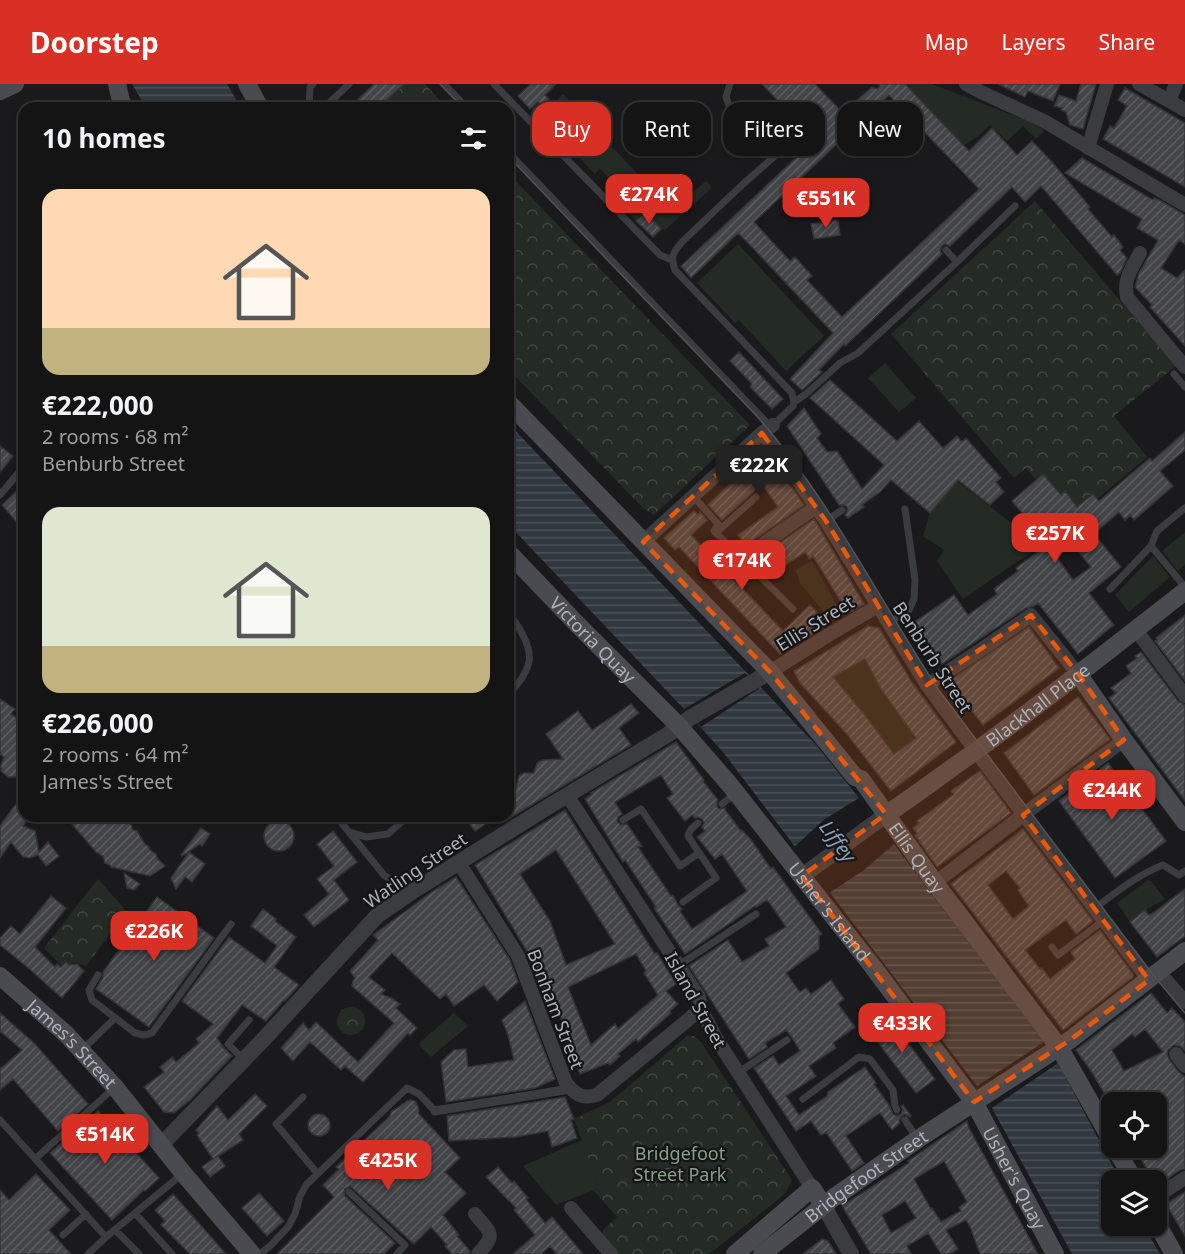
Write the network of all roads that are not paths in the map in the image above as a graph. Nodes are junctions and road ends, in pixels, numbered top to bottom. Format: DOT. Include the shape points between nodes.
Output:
graph roads {
  1 [pos="15,84"];
  2 [pos="104,84"];
  3 [pos="247,84"];
  4 [pos="313,84"];
  5 [pos="349,84"];
  6 [pos="444,84"];
  7 [pos="494,84"];
  8 [pos="730,84"];
  9 [pos="966,84"];
  10 [pos="1107,84"];
  11 [pos="1139,84"];
  12 [pos="1176,84"];
  13 [pos="0,91"];
  14 [pos="121,98"];
  15 [pos="257,102"];
  16 [pos="309,102"];
  17 [pos="330,102"];
  18 [pos="461,102"];
  19 [pos="511,102"];
  20 [pos="1169,102"];
  21 [pos="514,105"];
  22 [pos="1185,110"];
  23 [pos="1088,148"];
  24 [pos="514,158"];
  25 [pos="1185,205"];
  26 [pos="1015,206"];
  27 [pos="946,250"];
  28 [pos="1140,253"];
  29 [pos="672,260"];
  30 [pos="957,262"];
  31 [pos="1180,371"];
  32 [pos="1185,387"];
  33 [pos="794,402"];
  34 [pos="514,408"];
  35 [pos="768,428"];
  36 [pos="18,473"];
  37 [pos="0,495"];
  38 [pos="693,496"];
  39 [pos="756,497"];
  40 [pos="816,507"];
  41 [pos="1185,508"];
  42 [pos="904,509"];
  43 [pos="842,510"];
  44 [pos="826,521"];
  45 [pos="716,533"];
  46 [pos="643,543"];
  47 [pos="760,546"];
  48 [pos="1151,546"];
  49 [pos="514,558"];
  50 [pos="1110,589"];
  51 [pos="1185,589"];
  52 [pos="878,606"];
  53 [pos="793,609"];
  54 [pos="514,620"];
  55 [pos="889,623"];
  56 [pos="1136,630"];
  57 [pos="1079,675"];
  58 [pos="763,676"];
  59 [pos="927,685"];
  60 [pos="514,688"];
  61 [pos="1185,696"];
  62 [pos="684,722"];
  63 [pos="1124,741"];
  64 [pos="975,752"];
  65 [pos="567,795"];
  66 [pos="1029,811"];
  67 [pos="882,817"];
  68 [pos="624,820"];
  69 [pos="341,822"];
  70 [pos="401,822"];
  71 [pos="1185,822"];
  72 [pos="698,823"];
  73 [pos="350,832"];
  74 [pos="699,853"];
  75 [pos="459,863"];
  76 [pos="1185,871"];
  77 [pos="807,873"];
  78 [pos="935,883"];
  79 [pos="407,896"];
  80 [pos="683,902"];
  81 [pos="1095,908"];
  82 [pos="756,914"];
  83 [pos="1104,920"];
  84 [pos="231,924"];
  85 [pos="1052,947"];
  86 [pos="1185,951"];
  87 [pos="679,965"];
  88 [pos="98,975"];
  89 [pos="0,976"];
  90 [pos="1154,976"];
  91 [pos="1185,1002"];
  92 [pos="701,1009"];
  93 [pos="115,1018"];
  94 [pos="249,1020"];
  95 [pos="787,1040"];
  96 [pos="1056,1049"];
  97 [pos="81,1051"];
  98 [pos="1176,1054"];
  99 [pos="243,1060"];
  100 [pos="1185,1066"];
  101 [pos="739,1072"];
  102 [pos="115,1087"];
  103 [pos="570,1089"];
  104 [pos="303,1097"];
  105 [pos="803,1100"];
  106 [pos="979,1100"];
  107 [pos="897,1110"];
  108 [pos="435,1111"];
  109 [pos="0,1120"];
  110 [pos="904,1120"];
  111 [pos="1101,1123"];
  112 [pos="918,1139"];
  113 [pos="161,1145"];
  114 [pos="35,1159"];
  115 [pos="183,1173"];
  116 [pos="317,1173"];
  117 [pos="1185,1178"];
  118 [pos="812,1188"];
  119 [pos="1167,1190"];
  120 [pos="349,1192"];
  121 [pos="823,1205"];
  122 [pos="571,1208"];
  123 [pos="135,1213"];
  124 [pos="86,1214"];
  125 [pos="476,1214"];
  126 [pos="115,1230"];
  127 [pos="63,1235"];
  128 [pos="1164,1236"];
  129 [pos="106,1237"];
  130 [pos="88,1254"];
  131 [pos="139,1254"];
  132 [pos="172,1254"];
  133 [pos="252,1254"];
  134 [pos="261,1254"];
  135 [pos="397,1254"];
  136 [pos="478,1254"];
  137 [pos="611,1254"];
  138 [pos="735,1254"];
  139 [pos="762,1254"];
  140 [pos="851,1254"];
  141 [pos="1055,1254"];
  142 [pos="1174,1254"];
  1 -- 13 [label="main road"];
  2 -- 14 [label="main road" via="111,94"];
  3 -- 15 [label="main road"];
  4 -- 16 [label="lane"];
  5 -- 17 [label="lane"];
  6 -- 18 [label="lane"];
  7 -- 19 [label="lane"];
  8 -- 29 [label="lane" via="726,97 731,111 776,155 682,242"];
  9 -- 23 [label="street" via="1044,121"];
  10 -- 23 [label="street"];
  11 -- 20 [label="street"];
  12 -- 20 [label="street"];
  20 -- 22 [label="street"];
  21 -- 29 [label="lane" via="660,255"];
  23 -- 25 [label="street"];
  24 -- 35 [label="lane, Benburb Street"];
  26 -- 30 [label="lane"];
  27 -- 30 [label="lane"];
  28 -- 31 [label="street" via="1127,278 1127,297"];
  29 -- 33 [label="lane" via="675,270 788,388"];
  30 -- 33 [label="lane" via="858,353 840,363"];
  31 -- 32 [label="lane"];
  33 -- 35 [label="lane"];
  34 -- 46 [label="main road, Ellis Quay"];
  35 -- 38 [label="street"];
  35 -- 40 [label="street, Benburb Street" via="778,452"];
  36 -- 37 [label="lane"];
  38 -- 45 [label="lane" via="718,524"];
  38 -- 46 [label="street"];
  39 -- 45 [label="lane"];
  40 -- 44 [label="street, Benburb Street"];
  40 -- 47 [label="street"];
  41 -- 48 [label="lane" via="1157,531"];
  42 -- 55 [label="lane" via="915,580 914,599 909,610"];
  43 -- 44 [label="lane"];
  44 -- 52 [label="street, Benburb Street"];
  45 -- 53 [label="lane"];
  46 -- 58 [label="main road, Ellis Quay"];
  48 -- 50 [label="lane"];
  48 -- 51 [label="lane"];
  49 -- 62 [label="main road, Victoria Quay" via="577,624"];
  51 -- 56 [label="main road, Blackhall Place"];
  52 -- 55 [label="street, Benburb Street"];
  52 -- 58 [label="street, Ellis Street"];
  54 -- 60 [label="lane" via="526,641 529,661"];
  55 -- 59 [label="street, Benburb Street"];
  56 -- 57 [label="main road, Blackhall Place"];
  56 -- 61 [label="street"];
  57 -- 59 [label="street" via="1031,615"];
  57 -- 63 [label="main road"];
  57 -- 64 [label="main road, Blackhall Place"];
  58 -- 62 [label="street, Watling Street"];
  58 -- 67 [label="main road, Ellis Quay" via="861,779"];
  59 -- 64 [label="street, Benburb Street"];
  62 -- 65 [label="street, Watling Street"];
  62 -- 77 [label="main road, Usher's Island" via="729,799"];
  63 -- 66 [label="street"];
  63 -- 71 [label="main road"];
  64 -- 66 [label="street, Benburb Street"];
  64 -- 67 [label="main road, Blackhall Place"];
  65 -- 75 [label="street, Watling Street"];
  65 -- 87 [label="street, Island Street" via="600,835"];
  66 -- 78 [label="street"];
  66 -- 81 [label="street, Benburb Street"];
  67 -- 77 [label="street"];
  67 -- 78 [label="main road, Ellis Quay"];
  68 -- 74 [label="lane" via="641,809 680,866"];
  69 -- 73 [label="lane"];
  70 -- 73 [label="lane" via="388,834 366,837"];
  72 -- 74 [label="lane" via="688,836"];
  73 -- 79 [label="lane" via="384,875"];
  74 -- 80 [label="lane" via="716,878"];
  75 -- 79 [label="street, Watling Street"];
  75 -- 103 [label="street, Bonham Street" via="518,956 532,1007"];
  76 -- 81 [label="lane" via="1179,875 1163,866 1154,869"];
  77 -- 106 [label="main road, Usher's Island" via="873,967"];
  78 -- 96 [label="main road, Ellis Quay"];
  79 -- 99 [label="street, Watling Street" via="377,916"];
  81 -- 83 [label="street, Benburb Street"];
  82 -- 87 [label="lane"];
  83 -- 85 [label="lane" via="1058,955"];
  83 -- 90 [label="street, Benburb Street"];
  84 -- 93 [label="lane" via="152,1033 135,1032"];
  86 -- 90 [label="main road, Bridgefoot Street"];
  87 -- 92 [label="street, Island Street" via="699,998"];
  88 -- 93 [label="lane" via="89,990 92,1000"];
  89 -- 97 [label="main road, James's Street"];
  90 -- 91 [label="street, Benburb Street"];
  90 -- 96 [label="main road, Bridgefoot Street"];
  92 -- 101 [label="street, Island Street"];
  92 -- 103 [label="street, Bonham Street" via="597,1095 587,1098"];
  93 -- 97 [label="lane"];
  94 -- 99 [label="lane" via="228,1044"];
  95 -- 101 [label="lane"];
  96 -- 106 [label="main road, Bridgefoot Street"];
  96 -- 111 [label="main road, Ellis Quay"];
  97 -- 102 [label="main road, James's Street"];
  98 -- 100 [label="street"];
  99 -- 113 [label="street, Watling Street"];
  101 -- 118 [label="street, Island Street"];
  102 -- 113 [label="main road, James's Street"];
  102 -- 114 [label="lane"];
  103 -- 108 [label="street"];
  104 -- 116 [label="lane" via="276,1124"];
  105 -- 107 [label="lane" via="859,1057 870,1059 893,1090"];
  106 -- 112 [label="main road, Bridgefoot Street"];
  106 -- 141 [label="main road, Usher's Quay"];
  108 -- 116 [label="lane" via="407,1088"];
  109 -- 114 [label="lane"];
  110 -- 112 [label="lane"];
  112 -- 121 [label="main road, Bridgefoot Street"];
  113 -- 115 [label="main road, James's Street"];
  114 -- 124 [label="lane"];
  115 -- 123 [label="lane"];
  115 -- 133 [label="main road, James's Street"];
  116 -- 134 [label="lane" via="300,1196 288,1227"];
  117 -- 119 [label="street"];
  118 -- 121 [label="main road, Island Street"];
  118 -- 138 [label="main road, Bridgefoot Street"];
  120 -- 135 [label="lane" via="405,1245"];
  121 -- 139 [label="main road, Bridgefoot Street"];
  121 -- 140 [label="street"];
  122 -- 137 [label="street"];
  123 -- 126 [label="lane"];
  123 -- 132 [label="lane"];
  124 -- 127 [label="lane"];
  124 -- 129 [label="lane"];
  125 -- 136 [label="street" via="491,1233 491,1240"];
  126 -- 129 [label="lane"];
  126 -- 131 [label="lane"];
  128 -- 142 [label="main road"];
  129 -- 130 [label="lane"];
}
